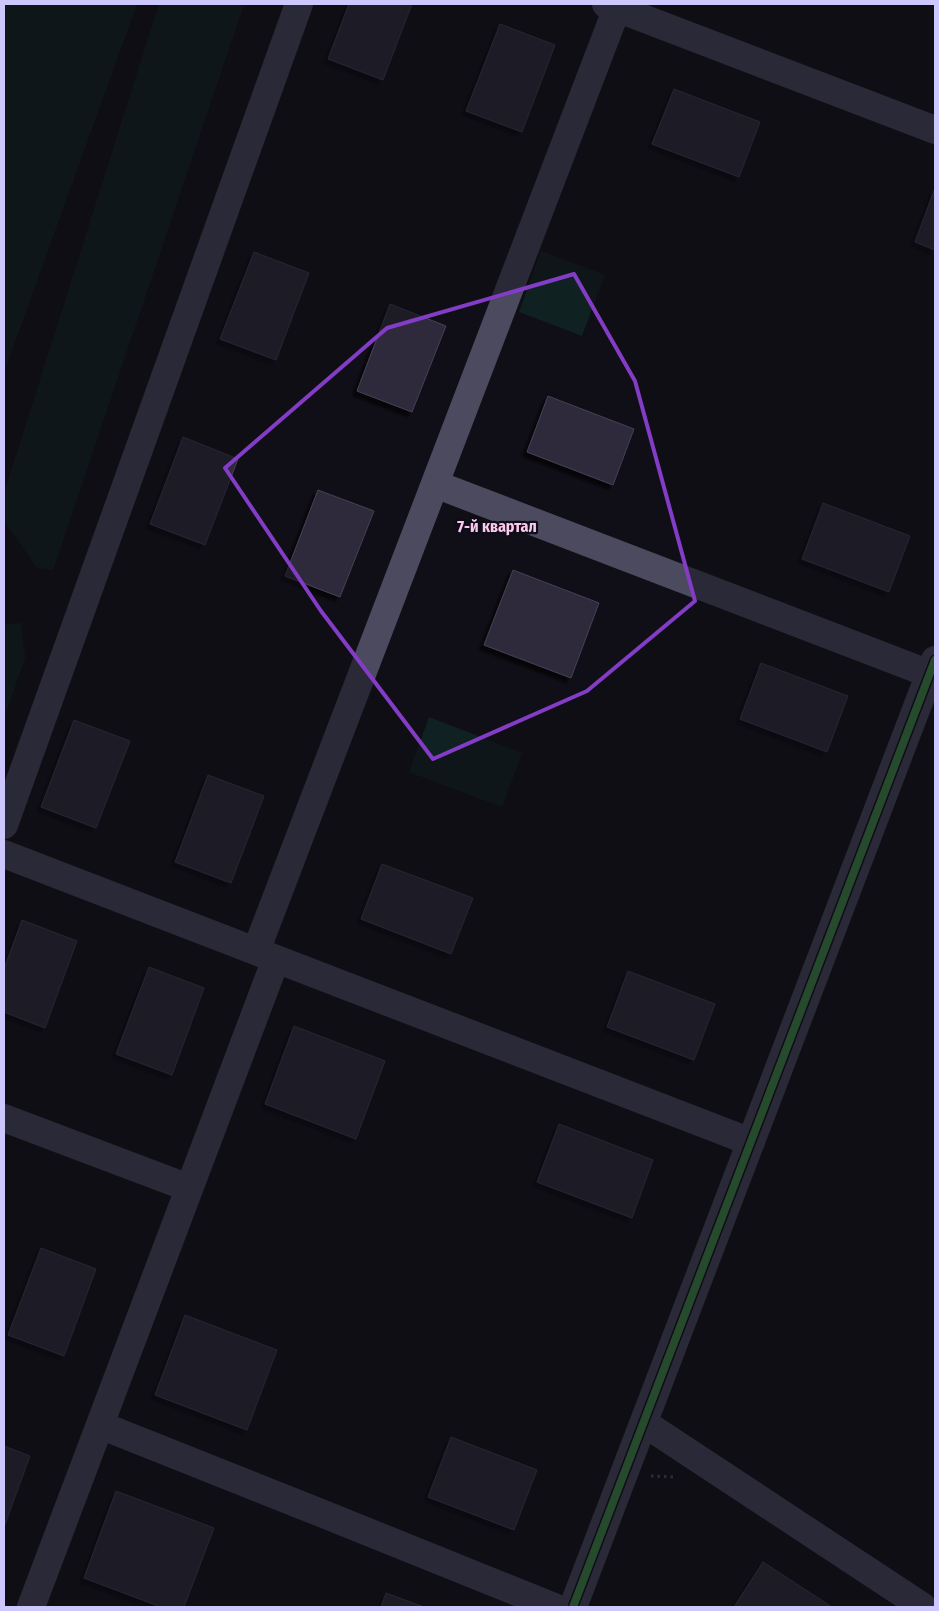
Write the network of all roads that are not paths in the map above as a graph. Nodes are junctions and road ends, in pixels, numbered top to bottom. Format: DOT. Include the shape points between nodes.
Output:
graph roads {
  1 [pos="299,4"];
  2 [pos="612,6"];
  3 [pos="935,130"];
  4 [pos="435,484"];
  5 [pos="932,667"];
  6 [pos="4,825"];
  7 [pos="4,854"];
  8 [pos="266,955"];
  9 [pos="4,1118"];
  10 [pos="751,1142"];
  11 [pos="189,1188"];
  12 [pos="644,1423"];
  13 [pos="100,1425"];
  14 [pos="31,1607"];
  15 [pos="554,1607"];
  16 [pos="573,1607"];
  17 [pos="923,1607"];
  1 -- 6 [label="street"];
  2 -- 3 [label="street"];
  2 -- 4 [label="street"];
  4 -- 5 [label="street"];
  4 -- 8 [label="street"];
  5 -- 10 [label="street"];
  7 -- 8 [label="street"];
  8 -- 10 [label="street"];
  8 -- 11 [label="street"];
  9 -- 11 [label="street"];
  10 -- 12 [label="street"];
  11 -- 13 [label="street"];
  12 -- 16 [label="street"];
  12 -- 17 [label="street"];
  13 -- 14 [label="street"];
  13 -- 15 [label="street"];
}
